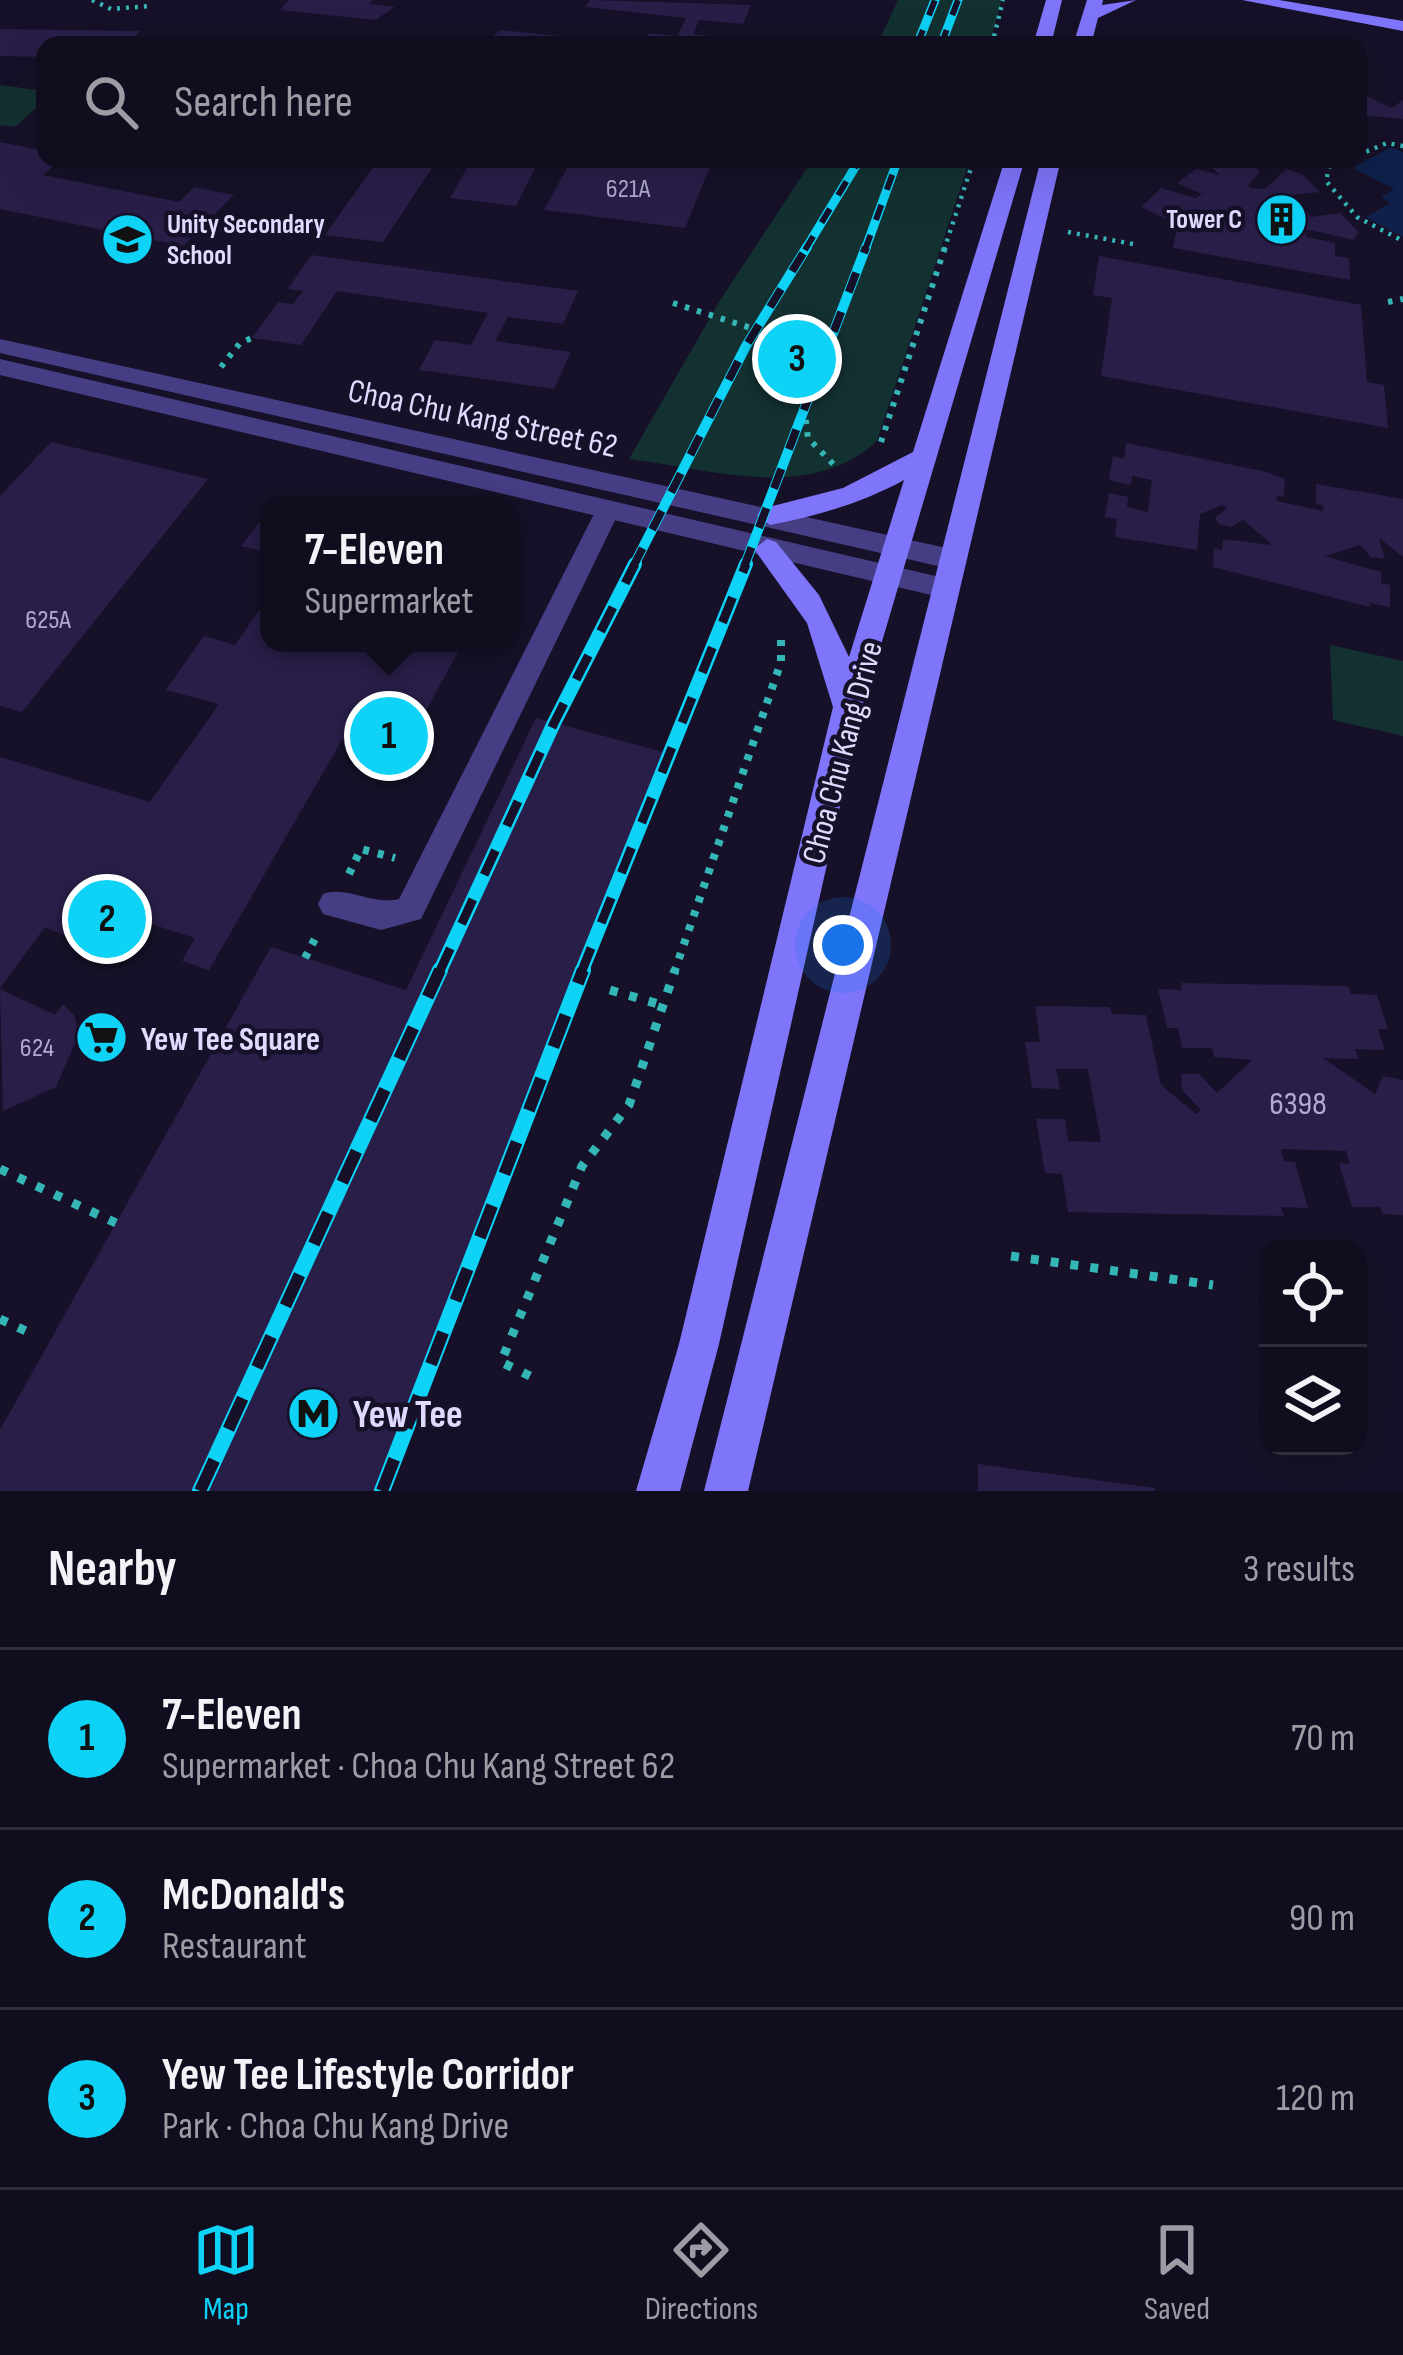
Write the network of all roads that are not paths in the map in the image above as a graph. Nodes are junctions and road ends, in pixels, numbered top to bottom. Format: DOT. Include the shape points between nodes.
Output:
graph roads {
  1 [pos="1033,0"];
  2 [pos="1128,0"];
  3 [pos="1250,0"];
  4 [pos="1355,0"];
  5 [pos="1092,8"];
  6 [pos="1051,9"];
  7 [pos="1403,10"];
  8 [pos="1403,26"];
  9 [pos="1012,168"];
  10 [pos="1050,168"];
  11 [pos="0,346"];
  12 [pos="0,367"];
  13 [pos="927,454"];
  14 [pos="610,508"];
  15 [pos="770,516"];
  16 [pos="767,549"];
  17 [pos="894,561"];
  18 [pos="948,573"];
  19 [pos="848,710"];
  20 [pos="333,904"];
  21 [pos="658,1491"];
  22 [pos="726,1491"];
  1 -- 6 [label="main road"];
  2 -- 5 [label="main road"];
  3 -- 8 [label="main road"];
  4 -- 7 [label="main road"];
  9 -- 13 [label="main road, Choa Chu Kang Drive"];
  10 -- 18 [label="main road, Choa Chu Kang Drive"];
  11 -- 15 [label="street, Choa Chu Kang Street 62"];
  12 -- 14 [label="street, Choa Chu Kang Street 62"];
  13 -- 15 [label="main road" via="886,483"];
  13 -- 17 [label="main road, Choa Chu Kang Drive"];
  14 -- 16 [label="street, Choa Chu Kang Street 62"];
  14 -- 20 [label="lane" via="410,909 376,917"];
  15 -- 17 [label="street, Choa Chu Kang Street 62"];
  16 -- 17 [label="street, Choa Chu Kang Street 62"];
  16 -- 19 [label="main road" via="812,600 836,648"];
  17 -- 18 [label="street, Choa Chu Kang Street 62"];
  17 -- 19 [label="main road, Choa Chu Kang Drive"];
  18 -- 22 [label="main road, Choa Chu Kang Drive"];
  19 -- 21 [label="main road, Choa Chu Kang Drive"];
}
